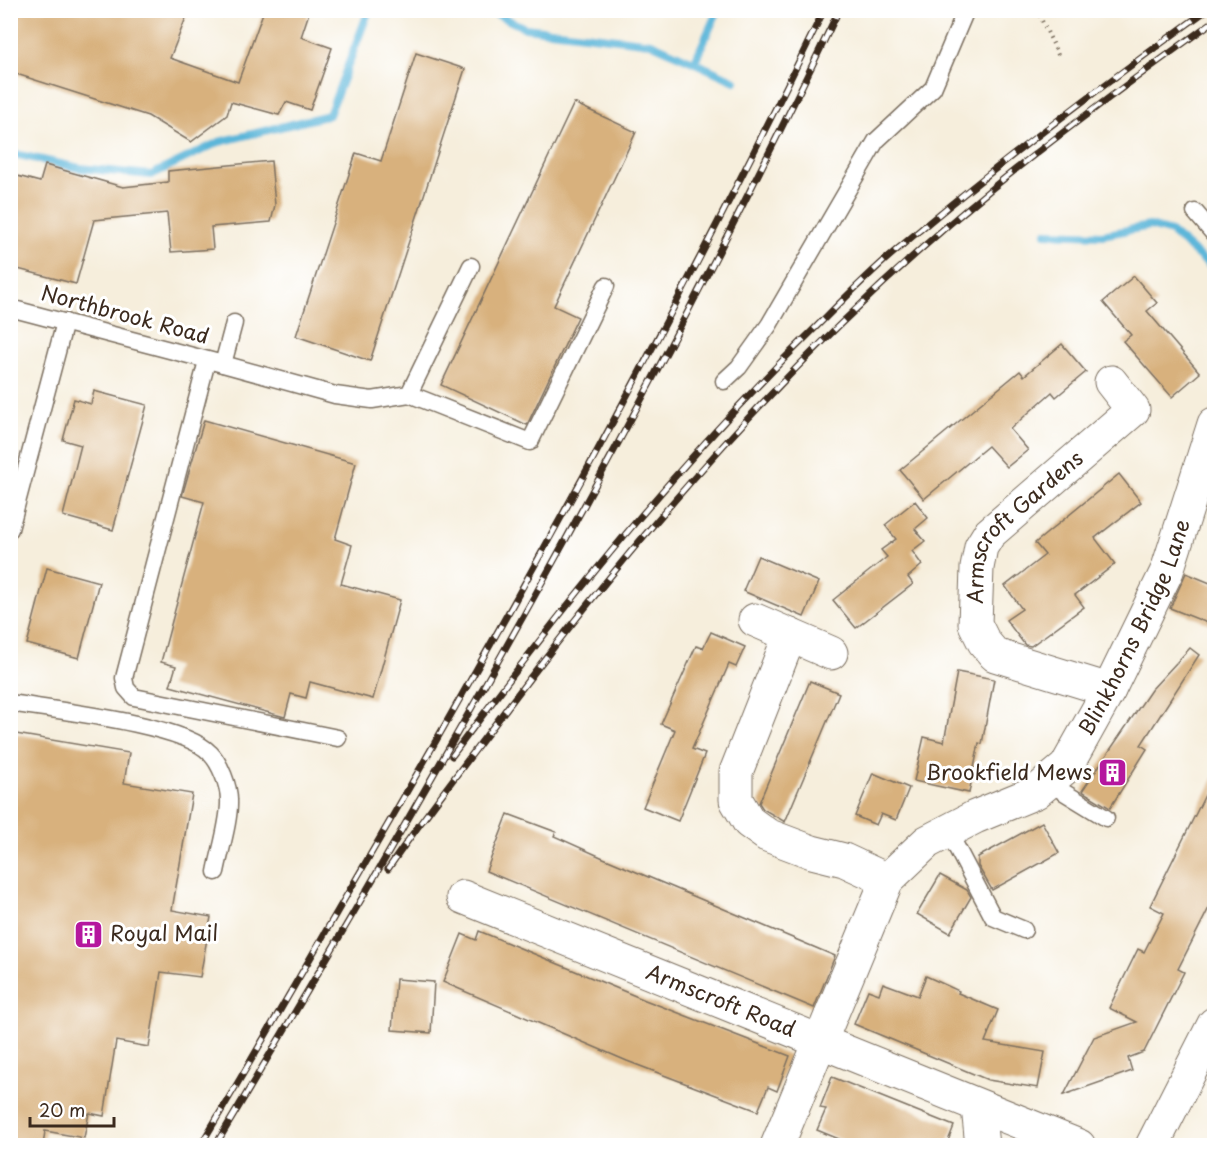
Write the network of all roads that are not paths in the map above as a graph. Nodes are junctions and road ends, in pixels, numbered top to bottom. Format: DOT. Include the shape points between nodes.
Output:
graph roads {
  1 [pos="966,10"];
  2 [pos="1195,212"];
  3 [pos="1215,234"];
  4 [pos="471,266"];
  5 [pos="606,286"];
  6 [pos="10,308"];
  7 [pos="65,322"];
  8 [pos="234,323"];
  9 [pos="215,362"];
  10 [pos="724,381"];
  11 [pos="1111,382"];
  12 [pos="409,394"];
  13 [pos="1215,424"];
  14 [pos="10,529"];
  15 [pos="755,620"];
  16 [pos="790,635"];
  17 [pos="831,653"];
  18 [pos="1109,690"];
  19 [pos="10,703"];
  20 [pos="338,738"];
  21 [pos="1050,783"];
  22 [pos="1106,818"];
  23 [pos="948,831"];
  24 [pos="216,873"];
  25 [pos="887,880"];
  26 [pos="463,897"];
  27 [pos="1024,930"];
  28 [pos="1215,1024"];
  29 [pos="819,1040"];
  30 [pos="978,1107"];
  31 [pos="777,1146"];
  32 [pos="982,1146"];
  33 [pos="1079,1146"];
  34 [pos="1152,1146"];
  1 -- 10 [label="lane" via="933,88 876,141 769,325"];
  2 -- 3 [label="lane"];
  4 -- 12 [label="lane"];
  5 -- 12 [label="lane" via="530,442"];
  6 -- 7 [label="lane, Northbrook Road"];
  7 -- 9 [label="lane, Northbrook Road"];
  7 -- 14 [label="lane"];
  8 -- 9 [label="lane, Northbrook Road"];
  9 -- 12 [label="lane" via="335,395 372,400"];
  9 -- 20 [label="lane" via="124,678 126,688 134,697"];
  11 -- 18 [label="street, Armscroft Gardens" via="1133,410 988,534 977,568 975,624 995,655"];
  13 -- 18 [label="street, Blinkhorns Bridge Lane" via="1167,571"];
  15 -- 16 [label="street"];
  16 -- 17 [label="street"];
  16 -- 25 [label="street" via="736,772 736,800 749,822 767,835 844,860"];
  18 -- 21 [label="street, Blinkhorns Bridge Lane" via="1066,767"];
  19 -- 24 [label="lane" via="140,726 187,738 210,753 224,778 229,800"];
  21 -- 22 [label="lane"];
  21 -- 23 [label="street, Blinkhorns Bridge Lane"];
  23 -- 25 [label="street, Blinkhorns Bridge Lane" via="927,842"];
  23 -- 27 [label="lane" via="993,917"];
  25 -- 29 [label="street, Blinkhorns Bridge Lane"];
  26 -- 29 [label="street, Armscroft Road"];
  28 -- 34 [label="street"];
  29 -- 30 [label="street, Armscroft Road"];
  29 -- 31 [label="street, Blinkhorns Bridge Lane"];
  30 -- 32 [label="street"];
  30 -- 33 [label="street, Armscroft Road"];
}
